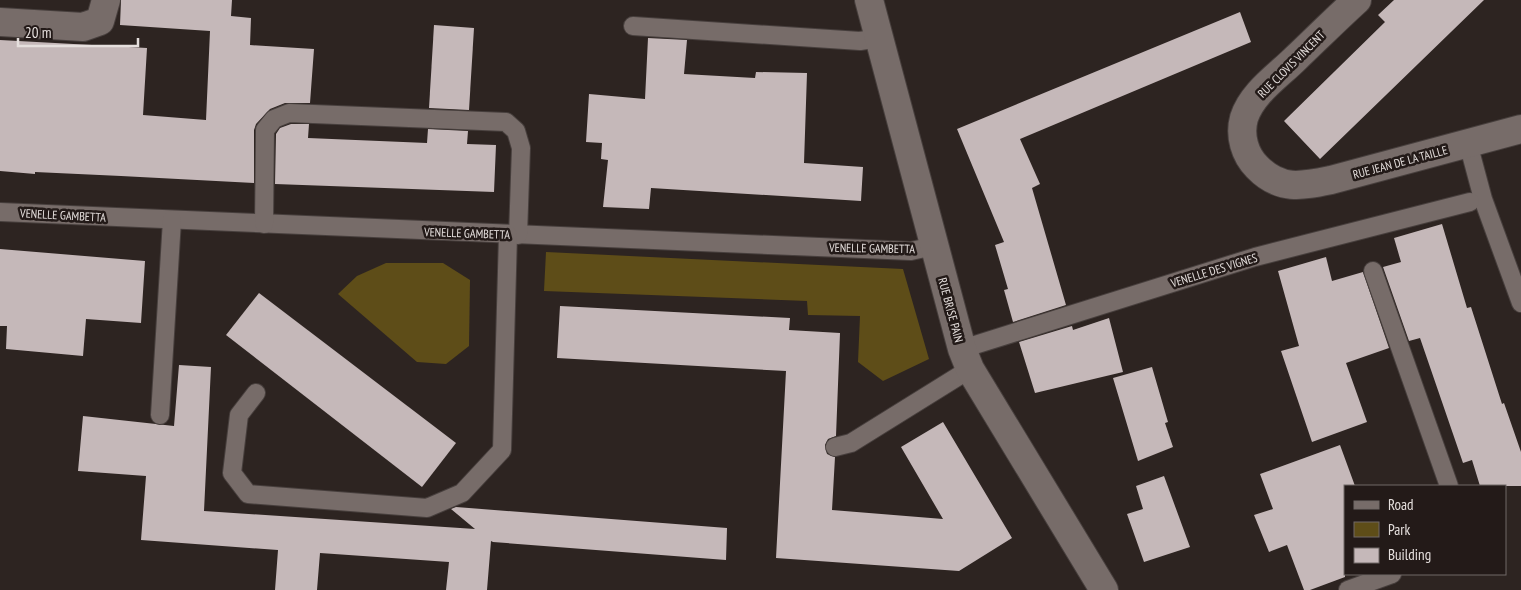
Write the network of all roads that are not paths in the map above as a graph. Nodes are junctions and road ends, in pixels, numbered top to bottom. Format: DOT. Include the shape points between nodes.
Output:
graph roads {
  1 [pos="106,0"];
  2 [pos="869,0"];
  3 [pos="1357,0"];
  4 [pos="0,22"];
  5 [pos="633,26"];
  6 [pos="879,38"];
  7 [pos="1521,129"];
  8 [pos="1468,144"];
  9 [pos="1278,183"];
  10 [pos="1470,202"];
  11 [pos="0,212"];
  12 [pos="172,220"];
  13 [pos="264,224"];
  14 [pos="513,235"];
  15 [pos="934,246"];
  16 [pos="1373,271"];
  17 [pos="1521,304"];
  18 [pos="966,359"];
  19 [pos="256,393"];
  20 [pos="160,415"];
  21 [pos="835,447"];
  22 [pos="1450,485"];
  23 [pos="1389,575"];
  24 [pos="1104,590"];
  25 [pos="1348,590"];
  1 -- 4 [label="street" via="100,21 83,27"];
  2 -- 6 [label="street, RUE BRISE PAIN"];
  3 -- 9 [label="street, RUE CLOVIS VINCENT" via="1256,96 1244,118 1242,138 1249,159"];
  5 -- 6 [label="lane" via="860,41"];
  6 -- 15 [label="street, RUE BRISE PAIN"];
  7 -- 8 [label="street, RUE JEAN DE LA TAILLE"];
  8 -- 9 [label="street, RUE JEAN DE LA TAILLE" via="1302,186"];
  8 -- 17 [label="lane" via="1482,199"];
  10 -- 18 [label="lane, VENELLE DES VIGNES" via="1255,256"];
  11 -- 12 [label="lane, VENELLE GAMBETTA"];
  12 -- 13 [label="lane, VENELLE GAMBETTA"];
  12 -- 20 [label="lane"];
  13 -- 14 [label="lane, VENELLE GAMBETTA"];
  13 -- 14 [label="lane" via="265,130 274,118 288,113 486,121 506,122 516,131 522,148"];
  14 -- 15 [label="lane, VENELLE GAMBETTA" via="911,251"];
  14 -- 19 [label="lane" via="502,450 462,493 426,508 248,494 232,473 239,415"];
  15 -- 18 [label="street, RUE BRISE PAIN"];
  16 -- 22 [label="lane"];
  18 -- 21 [label="lane, VENELLE DES VIGNES" via="851,443"];
  18 -- 24 [label="street, RUE BRISE PAIN"];
  23 -- 25 [label="lane"];
}
